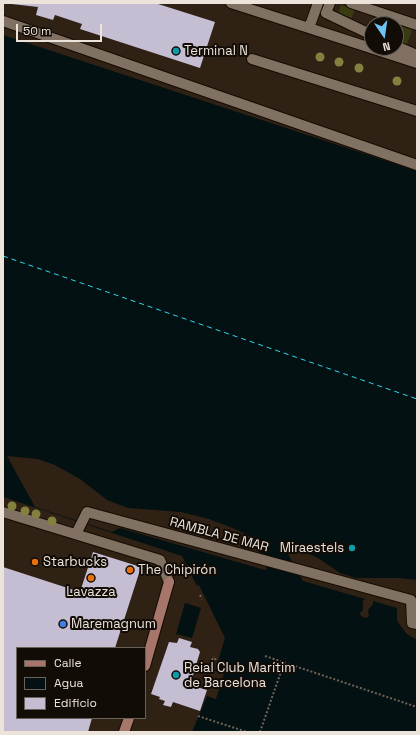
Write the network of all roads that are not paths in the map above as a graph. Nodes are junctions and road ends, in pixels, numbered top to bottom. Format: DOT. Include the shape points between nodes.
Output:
graph roads {
  1 [pos="231,3"];
  2 [pos="318,3"];
  3 [pos="330,3"];
  4 [pos="351,3"];
  5 [pos="3,21"];
  6 [pos="417,24"];
  7 [pos="309,28"];
  8 [pos="364,31"];
  9 [pos="404,49"];
  10 [pos="417,55"];
  11 [pos="252,59"];
  12 [pos="417,63"];
  13 [pos="417,112"];
  14 [pos="417,165"];
  15 [pos="3,512"];
  16 [pos="76,534"];
  17 [pos="417,624"];
  18 [pos="146,662"];
  19 [pos="129,719"];
  20 [pos="124,732"];
  1 -- 7 [label="street"];
  2 -- 7 [label="street"];
  3 -- 8 [label="street" via="326,13"];
  4 -- 6 [label="street"];
  5 -- 14 [label="street"];
  7 -- 12 [label="street"];
  9 -- 10 [label="street"];
  11 -- 13 [label="street"];
  15 -- 16 [label="street"];
  16 -- 17 [label="street, RAMBLA DE MAR" via="87,512 411,600 412,623"];
  16 -- 18 [label="street" via="160,560 169,582"];
  19 -- 20 [label="street"];
}
